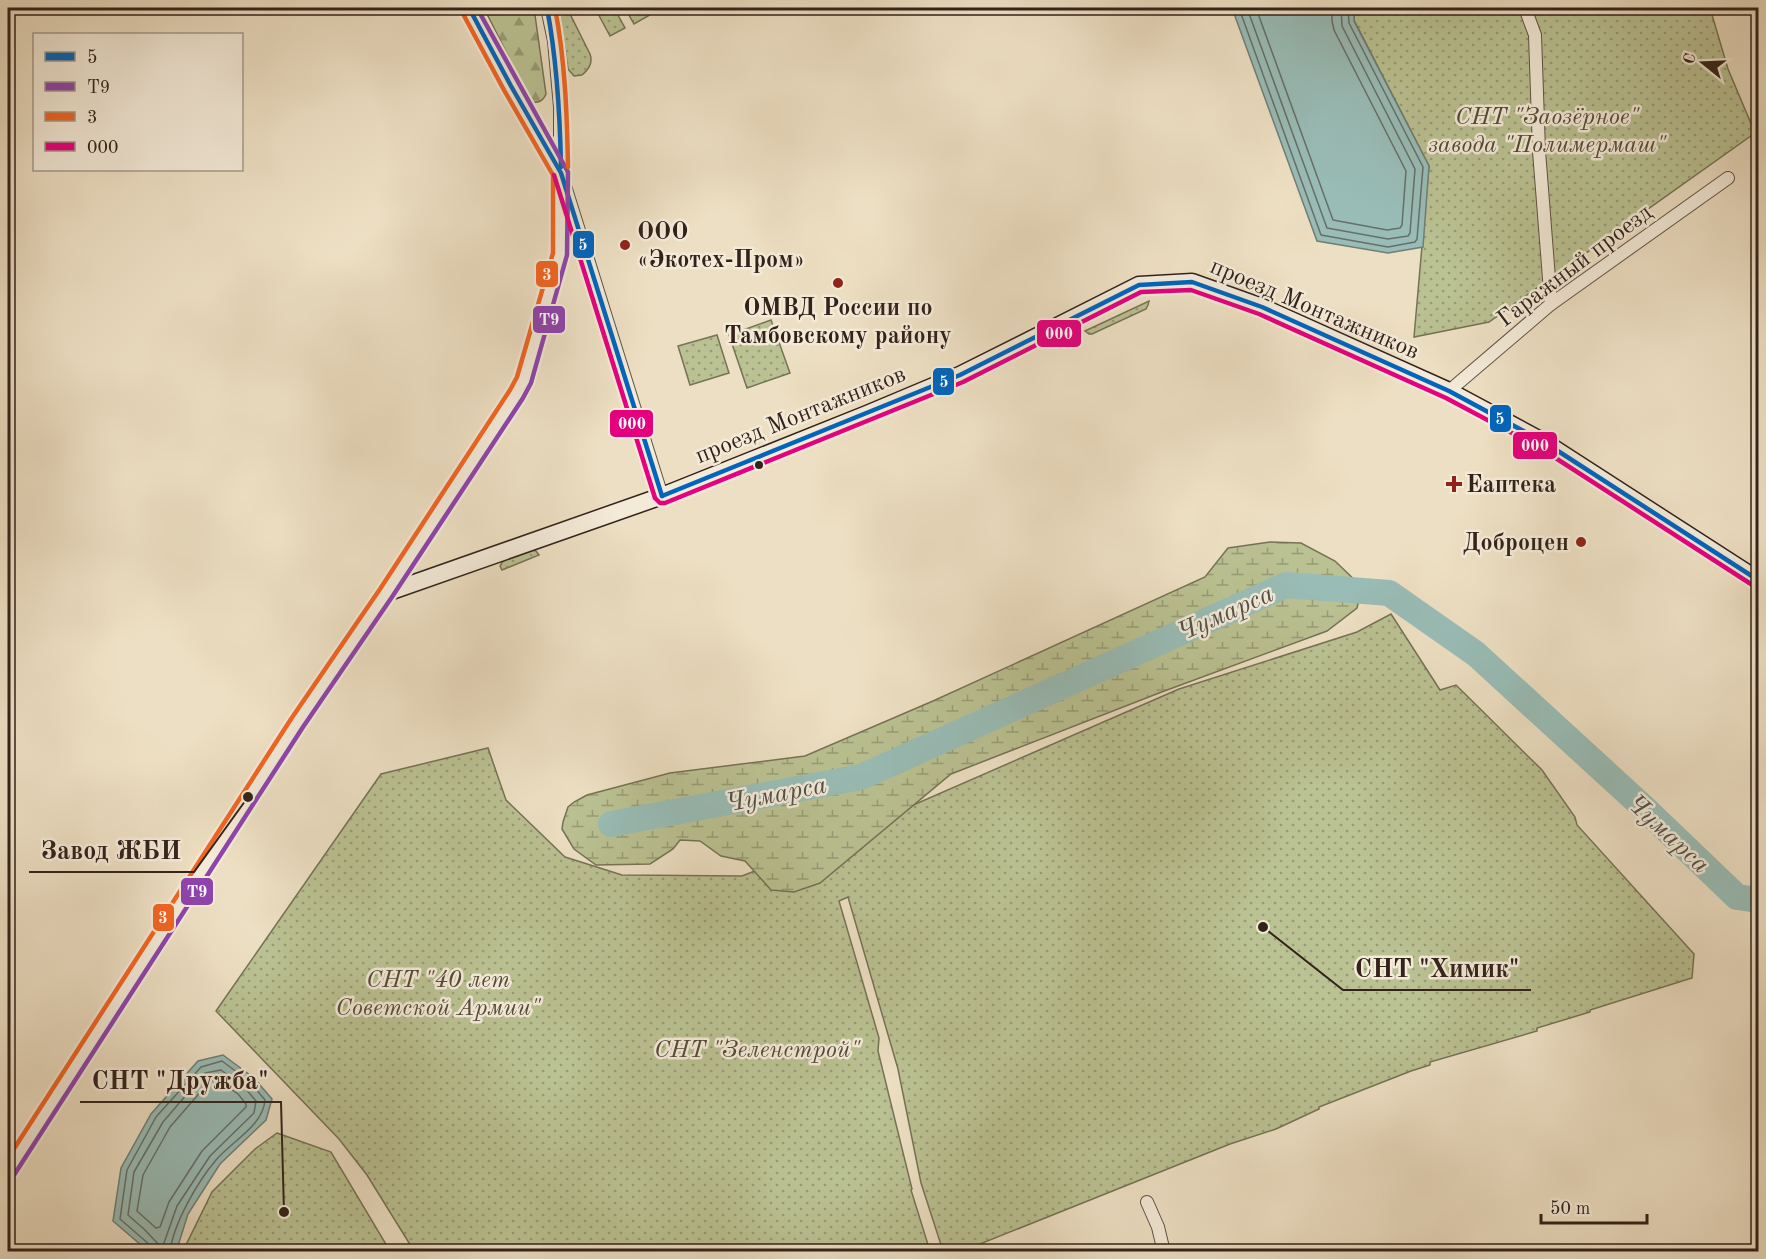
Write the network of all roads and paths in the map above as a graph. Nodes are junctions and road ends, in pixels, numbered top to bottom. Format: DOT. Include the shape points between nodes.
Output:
graph roads {
  1 [pos="469,8"];
  2 [pos="548,8"];
  3 [pos="1525,8"];
  4 [pos="561,173"];
  5 [pos="1728,178"];
  6 [pos="1551,304"];
  7 [pos="1449,392"];
  8 [pos="663,496"];
  9 [pos="1758,580"];
  10 [pos="386,593"];
  11 [pos="8,1171"];
  12 [pos="1148,1202"];
  13 [pos="1164,1251"];
  1 -- 4 [label="street"];
  2 -- 4 [label="street" via="560,107"];
  3 -- 6 [label="street" via="1535,35"];
  4 -- 8 [label="street"];
  4 -- 10 [label="street" via="560,254 524,380"];
  5 -- 6 [label="street, Гаражный проезд"];
  6 -- 7 [label="street, Гаражный проезд"];
  7 -- 8 [label="main road, проезд Монтажников" via="1262,307 1192,282 1139,285 960,375"];
  7 -- 9 [label="main road, проезд Монтажников" via="1544,442"];
  8 -- 10 [label="main road, проезд Монтажников"];
  10 -- 11 [label="main road" via="297,723"];
  12 -- 13 [label="street"];
}
